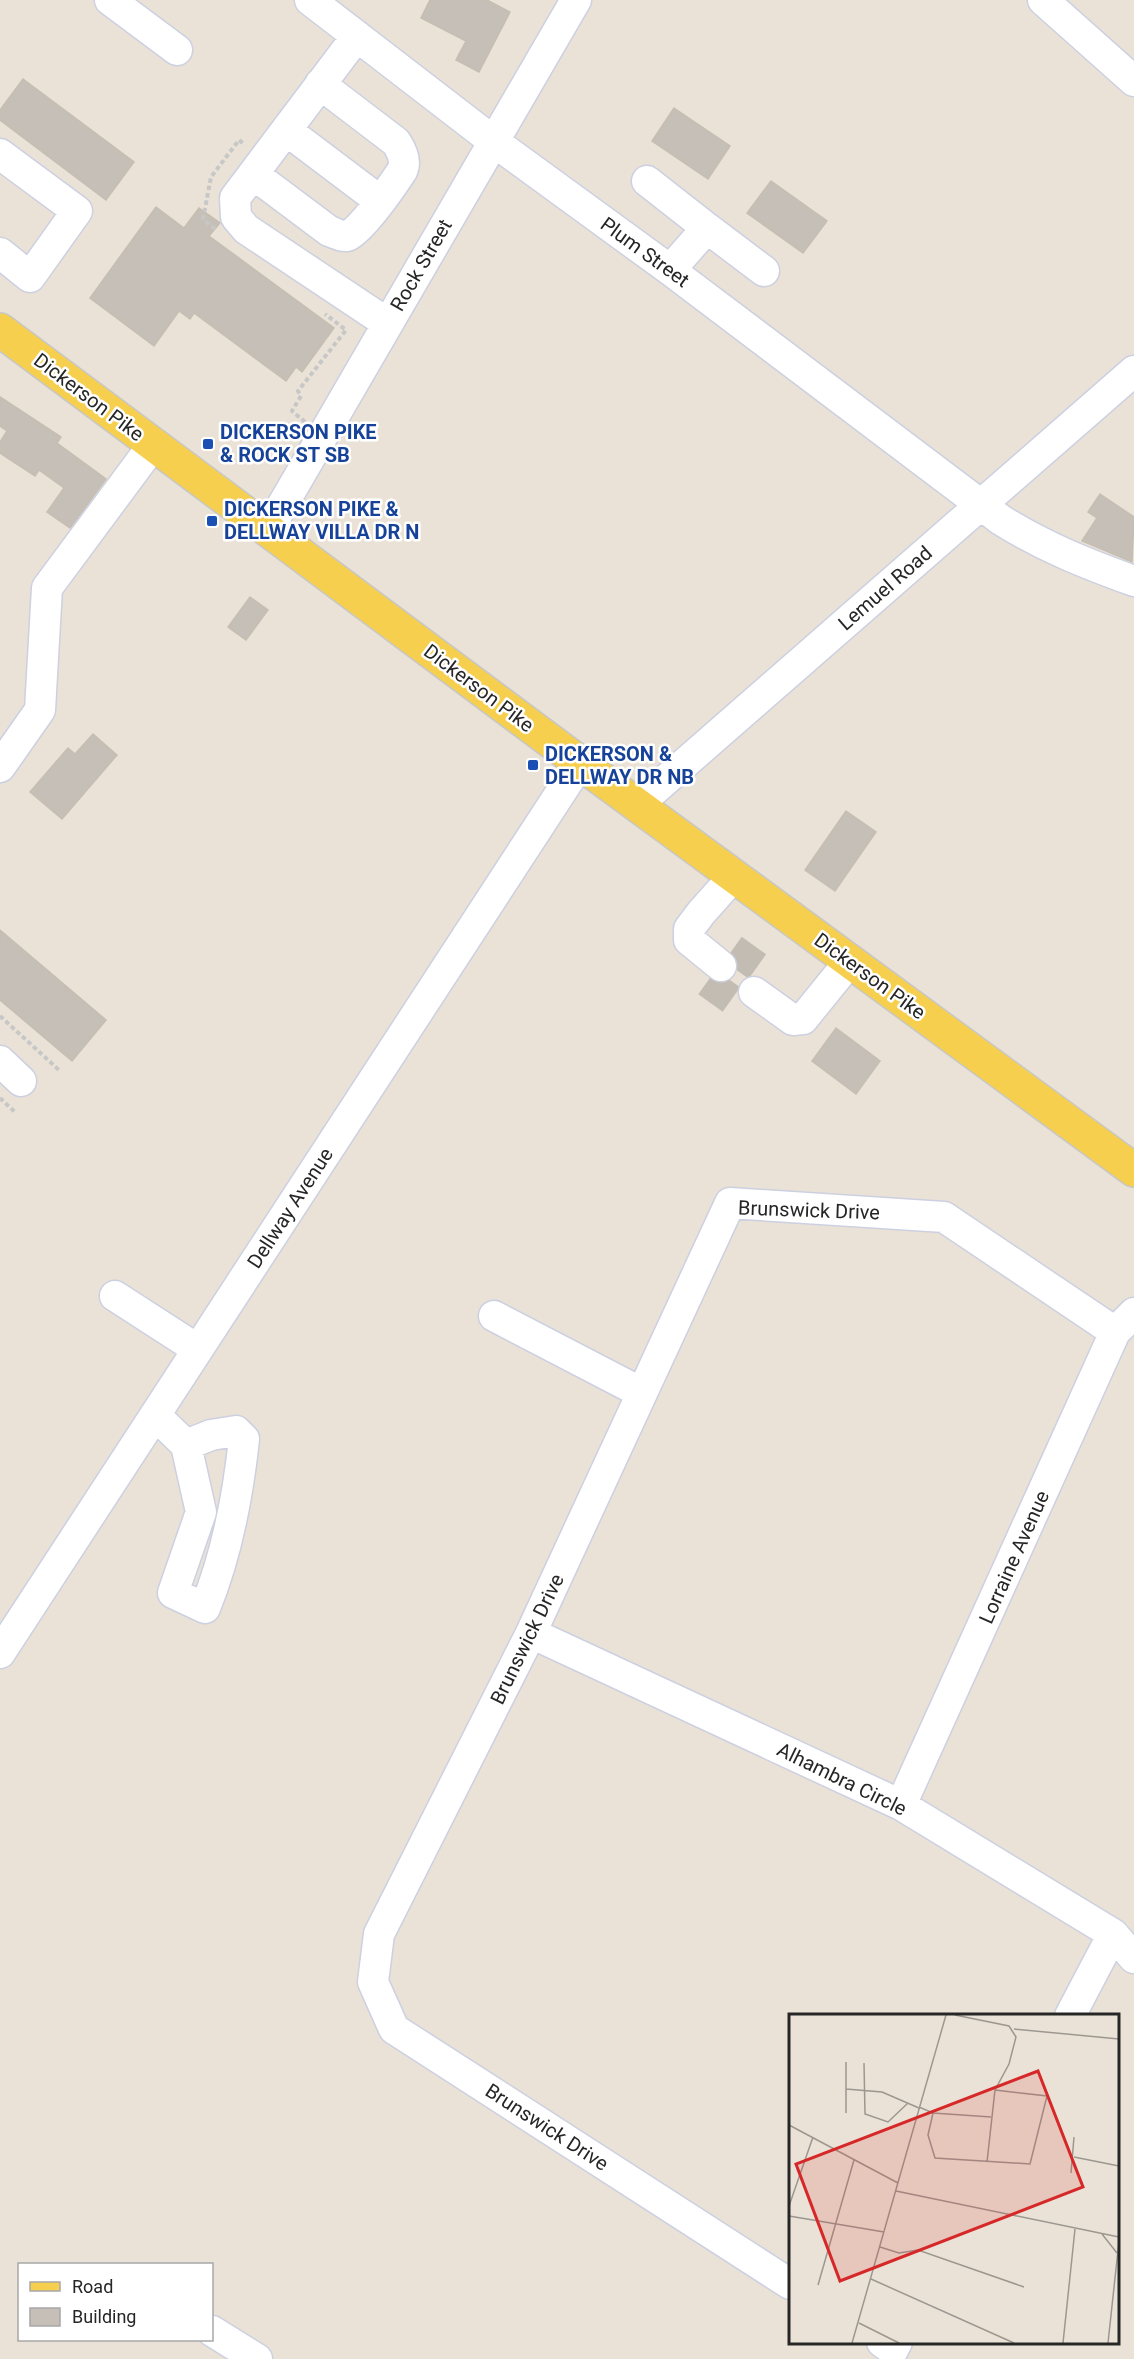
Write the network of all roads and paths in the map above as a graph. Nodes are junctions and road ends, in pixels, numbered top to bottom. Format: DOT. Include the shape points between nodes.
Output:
graph roads {
  1 [pos="110,0"];
  2 [pos="310,0"];
  3 [pos="576,0"];
  4 [pos="1043,0"];
  5 [pos="357,36"];
  6 [pos="177,50"];
  7 [pos="1134,81"];
  8 [pos="320,84"];
  9 [pos="286,130"];
  10 [pos="493,141"];
  11 [pos="0,154"];
  12 [pos="253,174"];
  13 [pos="646,181"];
  14 [pos="380,201"];
  15 [pos="707,228"];
  16 [pos="0,253"];
  17 [pos="670,270"];
  18 [pos="764,271"];
  19 [pos="387,323"];
  20 [pos="0,330"];
  21 [pos="1132,377"];
  22 [pos="153,445"];
  23 [pos="981,504"];
  24 [pos="268,530"];
  25 [pos="1134,581"];
  26 [pos="580,763"];
  27 [pos="0,766"];
  28 [pos="637,805"];
  29 [pos="734,876"];
  30 [pos="850,961"];
  31 [pos="717,962"];
  32 [pos="759,994"];
  33 [pos="0,1016"];
  34 [pos="59,1070"];
  35 [pos="7,1080"];
  36 [pos="16,1113"];
  37 [pos="1134,1170"];
  38 [pos="115,1296"];
  39 [pos="494,1316"];
  40 [pos="1125,1322"];
  41 [pos="197,1349"];
  42 [pos="642,1393"];
  43 [pos="155,1415"];
  44 [pos="186,1445"];
  45 [pos="201,1512"];
  46 [pos="230,1525"];
  47 [pos="531,1633"];
  48 [pos="0,1653"];
  49 [pos="901,1805"];
  50 [pos="1113,1934"];
  51 [pos="1134,1958"];
  52 [pos="1071,2014"];
  53 [pos="789,2283"];
  54 [pos="213,2332"];
  55 [pos="884,2344"];
  56 [pos="896,2344"];
  57 [pos="257,2359"];
  1 -- 6 [label="street"];
  2 -- 5 [label="street, Plum Street"];
  3 -- 10 [label="street, Rock Street"];
  4 -- 7 [label="street"];
  5 -- 8 [label="street"];
  5 -- 10 [label="street, Plum Street"];
  8 -- 9 [label="street"];
  8 -- 14 [label="street" via="402,150 402,171"];
  9 -- 12 [label="street"];
  9 -- 14 [label="street"];
  10 -- 17 [label="street, Plum Street"];
  10 -- 19 [label="street, Rock Street"];
  11 -- 16 [label="street" via="77,211 30,277"];
  12 -- 14 [label="street" via="338,235 354,234"];
  12 -- 19 [label="street" via="235,198 236,217 246,229"];
  13 -- 15 [label="street"];
  15 -- 17 [label="street"];
  15 -- 18 [label="street"];
  17 -- 23 [label="street, Plum Street"];
  19 -- 24 [label="street, Rock Street"];
  20 -- 22 [label="main road, Dickerson Pike"];
  21 -- 23 [label="street, Lemuel Road"];
  22 -- 24 [label="main road, Dickerson Pike"];
  22 -- 27 [label="street" via="46,588 40,710"];
  23 -- 25 [label="street, Plum Street" via="1026,536"];
  23 -- 28 [label="street, Lemuel Road"];
  24 -- 26 [label="main road, Dickerson Pike"];
  26 -- 28 [label="main road, Dickerson Pike"];
  26 -- 41 [label="street, Dellway Avenue"];
  28 -- 29 [label="main road, Dickerson Pike"];
  29 -- 30 [label="main road, Dickerson Pike"];
  29 -- 31 [label="street" via="689,929 689,940"];
  30 -- 32 [label="street" via="803,1019 793,1020"];
  30 -- 37 [label="main road, Dickerson Pike"];
  33 -- 34 [label="path"];
  35 -- 36 [label="path"];
  38 -- 41 [label="street"];
  39 -- 42 [label="street"];
  40 -- 42 [label="street, Brunswick Drive" via="944,1216 730,1203"];
  40 -- 49 [label="street, Lorraine Avenue"];
  41 -- 43 [label="street, Dellway Avenue"];
  42 -- 47 [label="street, Brunswick Drive"];
  43 -- 44 [label="street"];
  43 -- 48 [label="street, Dellway Avenue"];
  44 -- 45 [label="street"];
  44 -- 46 [label="street" via="236,1431 244,1439"];
  45 -- 46 [label="street"];
  45 -- 46 [label="street" via="173,1593 206,1608 219,1575"];
  47 -- 49 [label="street, Alhambra Circle"];
  47 -- 53 [label="street, Brunswick Drive" via="379,1934 373,1982 394,2029"];
  49 -- 50 [label="street, Alhambra Circle"];
  50 -- 51 [label="street, Alhambra Circle"];
  50 -- 52 [label="street"];
  54 -- 57 [label="street"];
  55 -- 56 [label="street" via="893,2350"];
}
